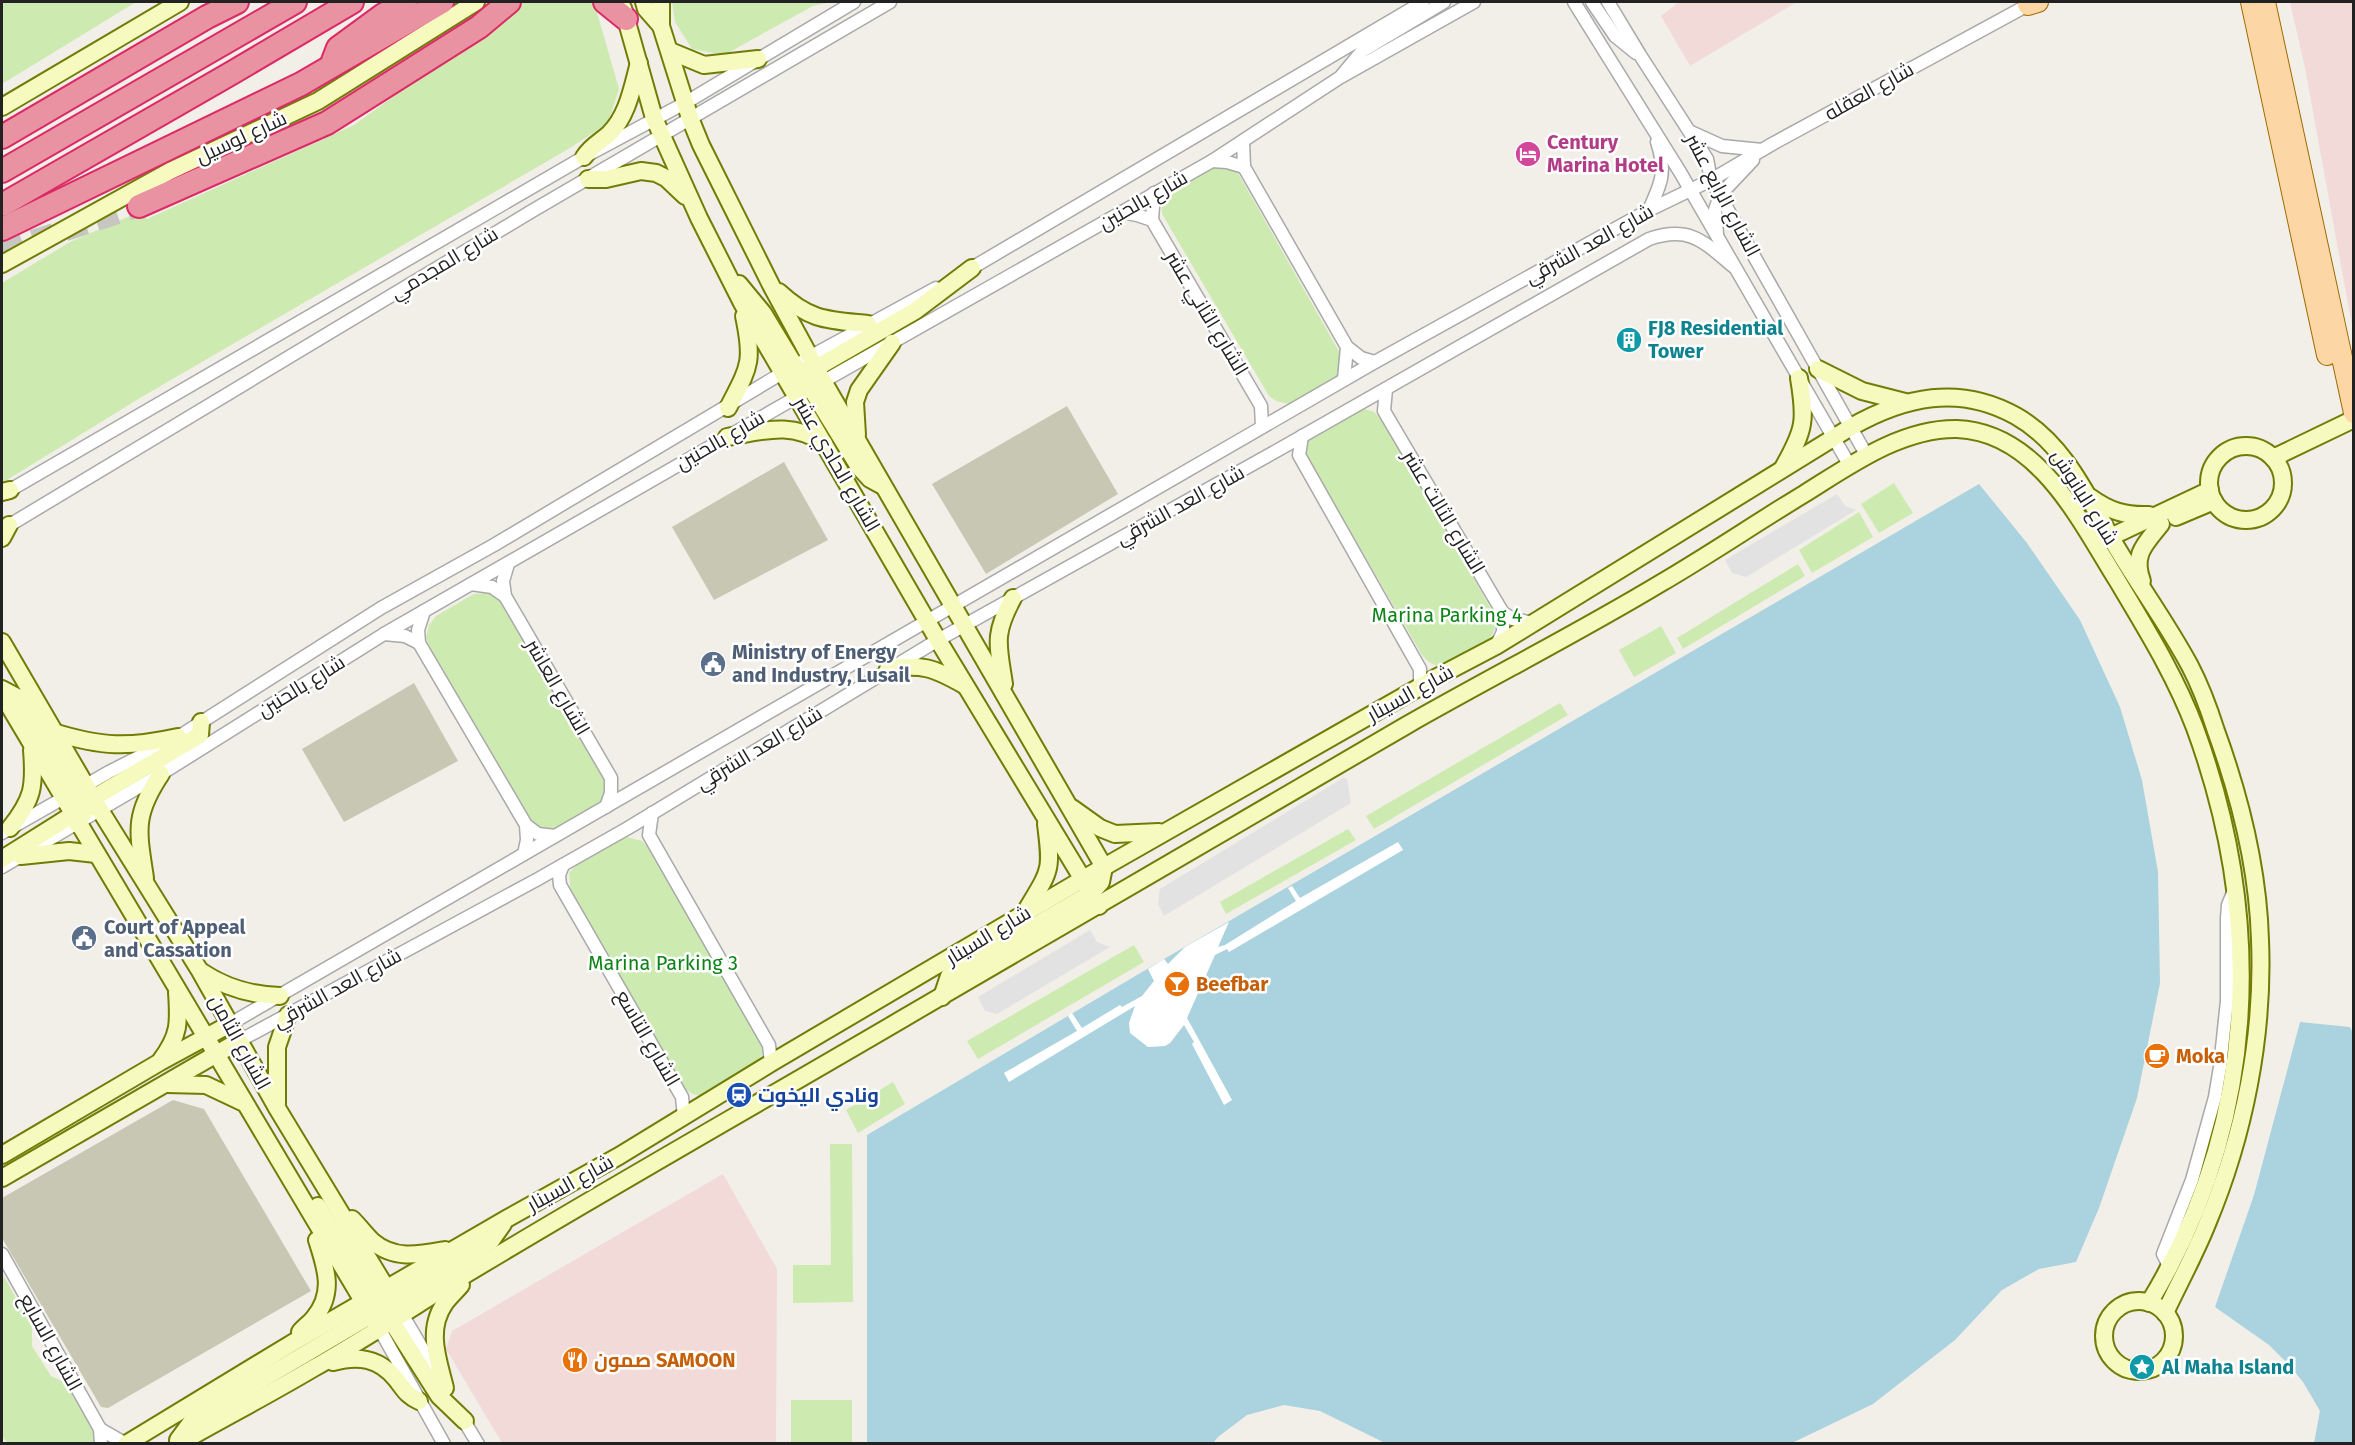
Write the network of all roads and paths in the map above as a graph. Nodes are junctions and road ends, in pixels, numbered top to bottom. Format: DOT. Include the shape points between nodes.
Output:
graph roads {
  1 [pos="180,2"];
  2 [pos="237,2"];
  3 [pos="295,2"];
  4 [pos="352,2"];
  5 [pos="406,2"];
  6 [pos="442,2"];
  7 [pos="476,2"];
  8 [pos="509,2"];
  9 [pos="605,2"];
  10 [pos="644,2"];
  11 [pos="661,2"];
  12 [pos="854,2"];
  13 [pos="890,2"];
  14 [pos="1423,2"];
  15 [pos="1444,2"];
  16 [pos="1474,2"];
  17 [pos="1574,2"];
  18 [pos="1592,2"];
  19 [pos="1608,2"];
  20 [pos="2251,2"];
  21 [pos="2265,2"];
  22 [pos="2033,3"];
  23 [pos="624,10"];
  24 [pos="661,26"];
  25 [pos="670,51"];
  26 [pos="1640,55"];
  27 [pos="758,59"];
  28 [pos="639,62"];
  29 [pos="330,68"];
  30 [pos="1339,78"];
  31 [pos="2,107"];
  32 [pos="688,110"];
  33 [pos="654,118"];
  34 [pos="1651,124"];
  35 [pos="1691,132"];
  36 [pos="662,135"];
  37 [pos="2,137"];
  38 [pos="1243,141"];
  39 [pos="1762,150"];
  40 [pos="584,156"];
  41 [pos="1212,161"];
  42 [pos="1244,167"];
  43 [pos="2,171"];
  44 [pos="588,179"];
  45 [pos="1711,180"];
  46 [pos="1690,190"];
  47 [pos="1154,193"];
  48 [pos="1720,195"];
  49 [pos="1675,198"];
  50 [pos="692,202"];
  51 [pos="1697,203"];
  52 [pos="2,205"];
  53 [pos="139,206"];
  54 [pos="1649,210"];
  55 [pos="1715,210"];
  56 [pos="1121,212"];
  57 [pos="1152,220"];
  58 [pos="2,229"];
  59 [pos="1717,236"];
  60 [pos="1750,249"];
  61 [pos="2,264"];
  62 [pos="1734,267"];
  63 [pos="972,268"];
  64 [pos="725,271"];
  65 [pos="772,286"];
  66 [pos="742,303"];
  67 [pos="868,324"];
  68 [pos="892,343"];
  69 [pos="1347,347"];
  70 [pos="1375,362"];
  71 [pos="2348,368"];
  72 [pos="1818,369"];
  73 [pos="805,376"];
  74 [pos="1799,378"];
  75 [pos="1344,380"];
  76 [pos="1386,389"];
  77 [pos="2348,393"];
  78 [pos="1906,402"];
  79 [pos="1359,404"];
  80 [pos="1262,406"];
  81 [pos="728,408"];
  82 [pos="1384,411"];
  83 [pos="2354,413"];
  84 [pos="1284,415"];
  85 [pos="2354,419"];
  86 [pos="1262,427"];
  87 [pos="1851,427"];
  88 [pos="2354,432"];
  89 [pos="1302,436"];
  90 [pos="727,437"];
  91 [pos="1834,438"];
  92 [pos="857,439"];
  93 [pos="824,443"];
  94 [pos="1278,450"];
  95 [pos="1299,455"];
  96 [pos="1867,456"];
  97 [pos="2276,463"];
  98 [pos="1850,466"];
  99 [pos="1782,469"];
  100 [pos="885,486"];
  101 [pos="4,493"];
  102 [pos="2087,495"];
  103 [pos="2212,496"];
  104 [pos="2158,519"];
  105 [pos="4,531"];
  106 [pos="2106,545"];
  107 [pos="508,564"];
  108 [pos="471,584"];
  109 [pos="505,596"];
  110 [pos="2148,596"];
  111 [pos="1013,598"];
  112 [pos="955,606"];
  113 [pos="424,611"];
  114 [pos="1503,613"];
  115 [pos="927,621"];
  116 [pos="1534,623"];
  117 [pos="965,625"];
  118 [pos="384,634"];
  119 [pos="938,640"];
  120 [pos="2175,640"];
  121 [pos="2,642"];
  122 [pos="419,643"];
  123 [pos="1496,646"];
  124 [pos="2158,648"];
  125 [pos="2191,668"];
  126 [pos="888,669"];
  127 [pos="1420,669"];
  128 [pos="1440,676"];
  129 [pos="2175,678"];
  130 [pos="965,686"];
  131 [pos="1420,687"];
  132 [pos="2,689"];
  133 [pos="2,694"];
  134 [pos="1006,697"];
  135 [pos="2209,710"];
  136 [pos="2191,718"];
  137 [pos="201,722"];
  138 [pos="53,732"];
  139 [pos="178,737"];
  140 [pos="32,746"];
  141 [pos="2222,747"];
  142 [pos="2204,753"];
  143 [pos="161,774"];
  144 [pos="611,778"];
  145 [pos="640,787"];
  146 [pos="82,805"];
  147 [pos="1069,806"];
  148 [pos="606,807"];
  149 [pos="652,813"];
  150 [pos="1045,817"];
  151 [pos="525,825"];
  152 [pos="628,828"];
  153 [pos="1168,830"];
  154 [pos="6,831"];
  155 [pos="649,834"];
  156 [pos="555,836"];
  157 [pos="96,854"];
  158 [pos="524,854"];
  159 [pos="21,856"];
  160 [pos="2,859"];
  161 [pos="562,865"];
  162 [pos="2,867"];
  163 [pos="1104,867"];
  164 [pos="538,879"];
  165 [pos="146,885"];
  166 [pos="560,885"];
  167 [pos="2254,886"];
  168 [pos="2236,890"];
  169 [pos="1091,893"];
  170 [pos="1025,913"];
  171 [pos="172,927"];
  172 [pos="200,971"];
  173 [pos="177,991"];
  174 [pos="279,996"];
  175 [pos="288,1014"];
  176 [pos="230,1024"];
  177 [pos="206,1038"];
  178 [pos="239,1041"];
  179 [pos="769,1045"];
  180 [pos="789,1052"];
  181 [pos="216,1054"];
  182 [pos="160,1062"];
  183 [pos="771,1063"];
  184 [pos="165,1084"];
  185 [pos="682,1097"];
  186 [pos="243,1102"];
  187 [pos="704,1105"];
  188 [pos="277,1108"];
  189 [pos="684,1117"];
  190 [pos="2,1155"];
  191 [pos="279,1163"];
  192 [pos="2,1178"];
  193 [pos="337,1209"];
  194 [pos="312,1219"];
  195 [pos="506,1219"];
  196 [pos="457,1247"];
  197 [pos="2,1254"];
  198 [pos="2177,1271"];
  199 [pos="469,1273"];
  200 [pos="2149,1303"];
  201 [pos="383,1308"];
  202 [pos="2165,1313"];
  203 [pos="294,1342"];
  204 [pos="312,1369"];
  205 [pos="445,1388"];
  206 [pos="419,1401"];
  207 [pos="465,1421"];
  208 [pos="100,1429"];
  209 [pos="101,1443"];
  210 [pos="126,1443"];
  211 [pos="177,1443"];
  212 [pos="444,1443"];
  213 [pos="478,1443"];
  1 -- 31 [label="street"];
  2 -- 37 [label="highway"];
  3 -- 43 [label="highway"];
  4 -- 52 [label="highway"];
  5 -- 29 [label="highway" via="338,48"];
  6 -- 29 [label="highway"];
  7 -- 61 [label="street, شارع لوسيل" via="318,102 170,171"];
  8 -- 53 [label="highway" via="479,27 327,123"];
  9 -- 23 [label="highway"];
  10 -- 24 [label="street"];
  11 -- 24 [label="street, الشارع الحادي عشر"];
  12 -- 27 [label="street, شارع المجدمي"];
  13 -- 32 [label="street, شارع المجدمي"];
  14 -- 63 [label="street, شارع بالحنين"];
  15 -- 30 [label="street" via="1362,51"];
  16 -- 30 [label="street, شارع بالحنين"];
  17 -- 34 [label="street, الشارع الرابع عشر"];
  18 -- 26 [label="street" via="1615,36"];
  19 -- 26 [label="street, الشارع الرابع عشر"];
  20 -- 77 [label="main road" via="2318,320 2335,379"];
  21 -- 71 [label="main road"];
  22 -- 39 [label="street, شارع العقله"];
  23 -- 28 [label="street, الشارع الحادي عشر"];
  24 -- 25 [label="street, الشارع الحادي عشر"];
  25 -- 27 [label="street" via="704,65"];
  25 -- 32 [label="street, الشارع الحادي عشر"];
  26 -- 35 [label="street, الشارع الرابع عشر"];
  27 -- 32 [label="street, شارع المجدمي"];
  28 -- 33 [label="street, الشارع الحادي عشر"];
  28 -- 40 [label="street" via="626,110 608,135"];
  29 -- 58 [label="highway"];
  30 -- 38 [label="street, شارع بالحنين"];
  32 -- 33 [label="street, شارع المجدمي"];
  32 -- 36 [label="street, شارع المجدمي"];
  32 -- 65 [label="street, الشارع الحادي عشر" via="701,145"];
  33 -- 36 [label="street, الشارع الحادي عشر"];
  33 -- 40 [label="street, شارع المجدمي"];
  34 -- 46 [label="street, الشارع الرابع عشر"];
  34 -- 54 [label="street" via="1663,174"];
  35 -- 39 [label="street" via="1722,146"];
  35 -- 45 [label="street, الشارع الرابع عشر" via="1707,159"];
  36 -- 44 [label="street, شارع المجدمي"];
  36 -- 50 [label="street, الشارع الحادي عشر"];
  38 -- 41 [label="street, شارع بالحنين"];
  38 -- 42 [label="street"];
  39 -- 45 [label="street, شارع العقله"];
  39 -- 48 [label="street"];
  40 -- 101 [label="street, شارع المجدمي"];
  41 -- 42 [label="street"];
  41 -- 47 [label="street, شارع بالحنين"];
  42 -- 69 [label="street"];
  44 -- 50 [label="street" via="641,171 656,173"];
  44 -- 105 [label="street, شارع المجدمي"];
  45 -- 46 [label="street, شارع العد الشرقي"];
  45 -- 48 [label="street, الشارع الرابع عشر"];
  46 -- 49 [label="street, شارع العد الشرقي"];
  46 -- 51 [label="street, الشارع الرابع عشر"];
  47 -- 56 [label="street, شارع بالحنين"];
  47 -- 57 [label="street"];
  48 -- 55 [label="street"];
  48 -- 60 [label="street, الشارع الرابع عشر"];
  49 -- 51 [label="street"];
  49 -- 54 [label="street, شارع العد الشرقي"];
  50 -- 64 [label="street, الشارع الحادي عشر"];
  51 -- 55 [label="street"];
  51 -- 59 [label="street, الشارع الرابع عشر"];
  54 -- 70 [label="street, شارع العد الشرقي"];
  55 -- 59 [label="street"];
  55 -- 60 [label="street"];
  56 -- 57 [label="street"];
  56 -- 68 [label="street, شارع بالحنين"];
  57 -- 80 [label="street, الشارع الثاني عشر"];
  59 -- 62 [label="street, الشارع الرابع عشر"];
  60 -- 72 [label="street, الشارع الرابع عشر"];
  62 -- 74 [label="street, الشارع الرابع عشر"];
  62 -- 76 [label="street, شارع العد الشرقي" via="1696,237 1677,233 1649,239"];
  63 -- 67 [label="street, شارع بالحنين"];
  63 -- 73 [label="street" via="915,311"];
  64 -- 66 [label="street, الشارع الحادي عشر"];
  64 -- 73 [label="street" via="763,313"];
  65 -- 67 [label="street" via="810,315"];
  65 -- 73 [label="street, الشارع الحادي عشر"];
  66 -- 73 [label="street, الشارع الحادي عشر"];
  66 -- 81 [label="street" via="750,361"];
  67 -- 73 [label="street, شارع بالحنين"];
  68 -- 73 [label="street, شارع بالحنين"];
  68 -- 92 [label="street" via="855,402"];
  69 -- 70 [label="street" via="1361,358"];
  69 -- 75 [label="street"];
  70 -- 75 [label="street, شارع العد الشرقي"];
  71 -- 77 [label="main road"];
  72 -- 78 [label="street" via="1862,391"];
  72 -- 87 [label="street, الشارع الرابع عشر"];
  73 -- 81 [label="street, شارع بالحنين"];
  73 -- 90 [label="street, شارع بالحنين"];
  73 -- 92 [label="street, الشارع الحادي عشر"];
  73 -- 93 [label="street, الشارع الحادي عشر"];
  73 -- 100 [label="street" via="859,466"];
  74 -- 91 [label="street, الشارع الرابع عشر"];
  74 -- 99 [label="street" via="1803,426"];
  75 -- 84 [label="street, شارع العد الشرقي"];
  76 -- 79 [label="street, شارع العد الشرقي"];
  76 -- 82 [label="street"];
  77 -- 83 [label="main road"];
  78 -- 87 [label="street, شارع البانوش"];
  78 -- 102 [label="street, شارع البانوش" via="1970,400 2013,414 2054,446"];
  79 -- 82 [label="street"];
  79 -- 89 [label="street, شارع العد الشرقي"];
  80 -- 84 [label="street"];
  80 -- 86 [label="street"];
  81 -- 137 [label="street, شارع بالحنين" via="381,608"];
  82 -- 114 [label="street, الشارع الثالث عشر"];
  84 -- 86 [label="street, شارع العد الشرقي"];
  85 -- 97 [label="street"];
  86 -- 112 [label="street, شارع العد الشرقي"];
  87 -- 91 [label="street, شارع السينار"];
  87 -- 96 [label="street, الشارع الرابع عشر"];
  88 -- 97 [label="street"];
  89 -- 94 [label="street, شارع العد الشرقي"];
  89 -- 95 [label="street"];
  90 -- 93 [label="street" via="790,428 809,433"];
  90 -- 107 [label="street, شارع بالحنين"];
  91 -- 98 [label="street, الشارع الرابع عشر"];
  91 -- 99 [label="street, شارع السينار"];
  92 -- 100 [label="street, الشارع الحادي عشر"];
  93 -- 115 [label="street, الشارع الحادي عشر"];
  94 -- 95 [label="street"];
  94 -- 111 [label="street, شارع العد الشرقي"];
  95 -- 127 [label="street"];
  96 -- 98 [label="street, شارع السينار"];
  96 -- 106 [label="street, شارع البانوش" via="1936,431 1953,429 1988,435 2019,451 2037,466"];
  97 -- 103 [label="street" via="2262,450 2249,446 2223,453 2209,476"];
  97 -- 103 [label="street" via="2283,483 2279,499 2270,511 2255,519 2239,519 2225,513"];
  98 -- 169 [label="street, شارع السينار" via="1662,583 1415,721"];
  99 -- 116 [label="street, شارع السينار"];
  100 -- 112 [label="street, الشارع الحادي عشر"];
  102 -- 104 [label="street" via="2121,515"];
  102 -- 106 [label="street, شارع البانوش"];
  103 -- 104 [label="street"];
  104 -- 106 [label="street"];
  104 -- 110 [label="street" via="2139,556 2138,568"];
  106 -- 110 [label="street, شارع البانوش"];
  106 -- 124 [label="street, شارع البانوش"];
  107 -- 108 [label="street, شارع بالحنين"];
  107 -- 109 [label="street" via="502,581"];
  108 -- 109 [label="street" via="492,587"];
  108 -- 113 [label="street, شارع بالحنين"];
  109 -- 144 [label="street, الشارع العاشر"];
  110 -- 120 [label="street, شارع البانوش"];
  111 -- 117 [label="street, شارع العد الشرقي"];
  111 -- 134 [label="street" via="998,635"];
  112 -- 115 [label="street, شارع العد الشرقي"];
  112 -- 117 [label="street, الشارع الحادي عشر"];
  113 -- 118 [label="street, شارع بالحنين"];
  113 -- 122 [label="street"];
  114 -- 116 [label="street"];
  114 -- 123 [label="street" via="1503,632"];
  115 -- 119 [label="street, الشارع الحادي عشر"];
  115 -- 145 [label="street, شارع العد الشرقي"];
  116 -- 123 [label="street, شارع السينار"];
  117 -- 119 [label="street, شارع العد الشرقي"];
  117 -- 134 [label="street, الشارع الحادي عشر"];
  118 -- 122 [label="street" via="405,636"];
  118 -- 143 [label="street, شارع بالحنين"];
  119 -- 126 [label="street, شارع العد الشرقي"];
  119 -- 130 [label="street, الشارع الحادي عشر"];
  120 -- 124 [label="street"];
  120 -- 125 [label="street, شارع البانوش"];
  121 -- 138 [label="street, الشارع الثامن"];
  122 -- 151 [label="street"];
  123 -- 128 [label="street, شارع السينار"];
  124 -- 129 [label="street, شارع البانوش"];
  125 -- 129 [label="street"];
  125 -- 135 [label="street, شارع البانوش"];
  126 -- 130 [label="street" via="926,667"];
  126 -- 149 [label="street, شارع العد الشرقي"];
  127 -- 128 [label="street"];
  127 -- 131 [label="street"];
  128 -- 131 [label="street, شارع السينار"];
  129 -- 136 [label="street, شارع البانوش"];
  130 -- 150 [label="street, الشارع الحادي عشر"];
  131 -- 153 [label="street, شارع السينار"];
  132 -- 146 [label="street" via="19,698"];
  133 -- 140 [label="street, الشارع الثامن"];
  134 -- 147 [label="street, الشارع الحادي عشر"];
  135 -- 136 [label="street"];
  135 -- 141 [label="street, شارع البانوش"];
  136 -- 142 [label="street, شارع البانوش"];
  137 -- 139 [label="street, شارع بالحنين"];
  137 -- 146 [label="street" via="200,735"];
  138 -- 139 [label="street" via="117,745 143,745"];
  138 -- 146 [label="street, الشارع الثامن"];
  139 -- 146 [label="street, شارع بالحنين"];
  140 -- 146 [label="street, الشارع الثامن"];
  140 -- 154 [label="street" via="33,788 27,806"];
  141 -- 142 [label="street"];
  141 -- 167 [label="street, شارع البانوش" via="2244,826"];
  142 -- 168 [label="street, شارع البانوش"];
  143 -- 146 [label="street, شارع بالحنين"];
  143 -- 165 [label="street" via="146,796 140,814"];
  144 -- 145 [label="street"];
  144 -- 148 [label="street"];
  145 -- 148 [label="street, شارع العد الشرقي"];
  146 -- 154 [label="street, شارع بالحنين"];
  146 -- 157 [label="street, الشارع الثامن"];
  146 -- 159 [label="street, شارع بالحنين"];
  146 -- 160 [label="street"];
  146 -- 165 [label="street, الشارع الثامن"];
  146 -- 171 [label="street" via="154,919"];
  147 -- 153 [label="street" via="1115,834"];
  147 -- 163 [label="street, الشارع الحادي عشر"];
  148 -- 156 [label="street, شارع العد الشرقي"];
  149 -- 152 [label="street, شارع العد الشرقي"];
  149 -- 155 [label="street"];
  150 -- 169 [label="street, الشارع الحادي عشر"];
  150 -- 170 [label="street" via="1049,869"];
  151 -- 156 [label="street" via="538,834"];
  151 -- 158 [label="street"];
  152 -- 155 [label="street"];
  152 -- 161 [label="street, شارع العد الشرقي"];
  153 -- 163 [label="street, شارع السينار"];
  155 -- 179 [label="street"];
  156 -- 158 [label="street, شارع العد الشرقي"];
  157 -- 159 [label="street" via="69,851"];
  157 -- 173 [label="street, الشارع الثامن"];
  158 -- 174 [label="street, شارع العد الشرقي"];
  159 -- 162 [label="street, شارع بالحنين"];
  161 -- 164 [label="street, شارع العد الشرقي"];
  161 -- 166 [label="street"];
  163 -- 169 [label="street" via="1101,882"];
  164 -- 166 [label="street"];
  164 -- 175 [label="street, شارع العد الشرقي"];
  165 -- 171 [label="street, الشارع الثامن"];
  166 -- 185 [label="street, الشارع التاسع"];
  167 -- 168 [label="street"];
  167 -- 198 [label="street, شارع البانوش" via="2260,938 2260,991 2251,1072 2219,1193"];
  168 -- 198 [label="street, شارع البانوش" via="2241,981 2234,1069 2207,1180"];
  169 -- 170 [label="street, شارع السينار"];
  169 -- 199 [label="street, شارع السينار" via="949,976 942,997"];
  170 -- 180 [label="street, شارع السينار"];
  171 -- 172 [label="street, الشارع الثامن"];
  172 -- 174 [label="street" via="237,990"];
  172 -- 176 [label="street, الشارع الثامن"];
  173 -- 177 [label="street, الشارع الثامن"];
  173 -- 182 [label="street" via="178,1030"];
  174 -- 176 [label="street, شارع العد الشرقي"];
  175 -- 178 [label="street, شارع العد الشرقي"];
  175 -- 188 [label="street" via="277,1047"];
  176 -- 177 [label="street, شارع العد الشرقي"];
  176 -- 178 [label="street, الشارع الثامن"];
  177 -- 181 [label="street, الشارع الثامن"];
  177 -- 182 [label="street, شارع العد الشرقي"];
  178 -- 181 [label="street, شارع العد الشرقي"];
  178 -- 188 [label="street, الشارع الثامن"];
  179 -- 180 [label="street"];
  179 -- 183 [label="street"];
  180 -- 183 [label="street, شارع السينار"];
  181 -- 184 [label="street, شارع العد الشرقي"];
  181 -- 186 [label="street, الشارع الثامن"];
  182 -- 190 [label="street, شارع العد الشرقي"];
  183 -- 187 [label="street, شارع السينار"];
  184 -- 186 [label="street" via="206,1085"];
  184 -- 192 [label="street, شارع العد الشرقي"];
  185 -- 187 [label="street, الشارع التاسع"];
  185 -- 189 [label="street, الشارع التاسع"];
  186 -- 191 [label="street, الشارع الثامن"];
  187 -- 189 [label="street, شارع السينار"];
  188 -- 193 [label="street, الشارع الثامن"];
  189 -- 195 [label="street, شارع السينار"];
  191 -- 194 [label="street, الشارع الثامن"];
  191 -- 201 [label="street" via="314,1200"];
  193 -- 196 [label="street" via="391,1253 413,1255"];
  193 -- 201 [label="street, الشارع الثامن"];
  194 -- 201 [label="street, الشارع الثامن"];
  194 -- 203 [label="street" via="327,1271 327,1292 318,1313"];
  195 -- 196 [label="street, شارع السينار"];
  195 -- 201 [label="street" via="491,1241"];
  196 -- 201 [label="street, شارع السينار"];
  197 -- 208 [label="street, الشارع السابع"];
  198 -- 200 [label="street"];
  198 -- 202 [label="street"];
  199 -- 201 [label="street, شارع السينار"];
  199 -- 205 [label="street" via="446,1301 434,1328"];
  200 -- 202 [label="street"];
  200 -- 202 [label="street" via="2134,1301 2119,1307 2104,1329 2105,1345 2112,1359 2125,1369 2148,1370 2162,1363 2171,1350 2174,1334"];
  201 -- 203 [label="street, شارع السينار"];
  201 -- 204 [label="street, شارع السينار"];
  201 -- 205 [label="street, الشارع الثامن"];
  201 -- 206 [label="street, الشارع الثامن"];
  201 -- 207 [label="street" via="439,1395"];
  201 -- 211 [label="street" via="192,1421"];
  203 -- 210 [label="street, شارع السينار"];
  204 -- 206 [label="street" via="344,1359 367,1359 386,1369 409,1396"];
  204 -- 211 [label="street, شارع السينار"];
  205 -- 207 [label="street, الشارع الثامن"];
  206 -- 212 [label="street, الشارع الثامن"];
  207 -- 213 [label="street, الشارع الثامن"];
  208 -- 209 [label="street, الشارع السابع"];
  208 -- 210 [label="street"];
}
